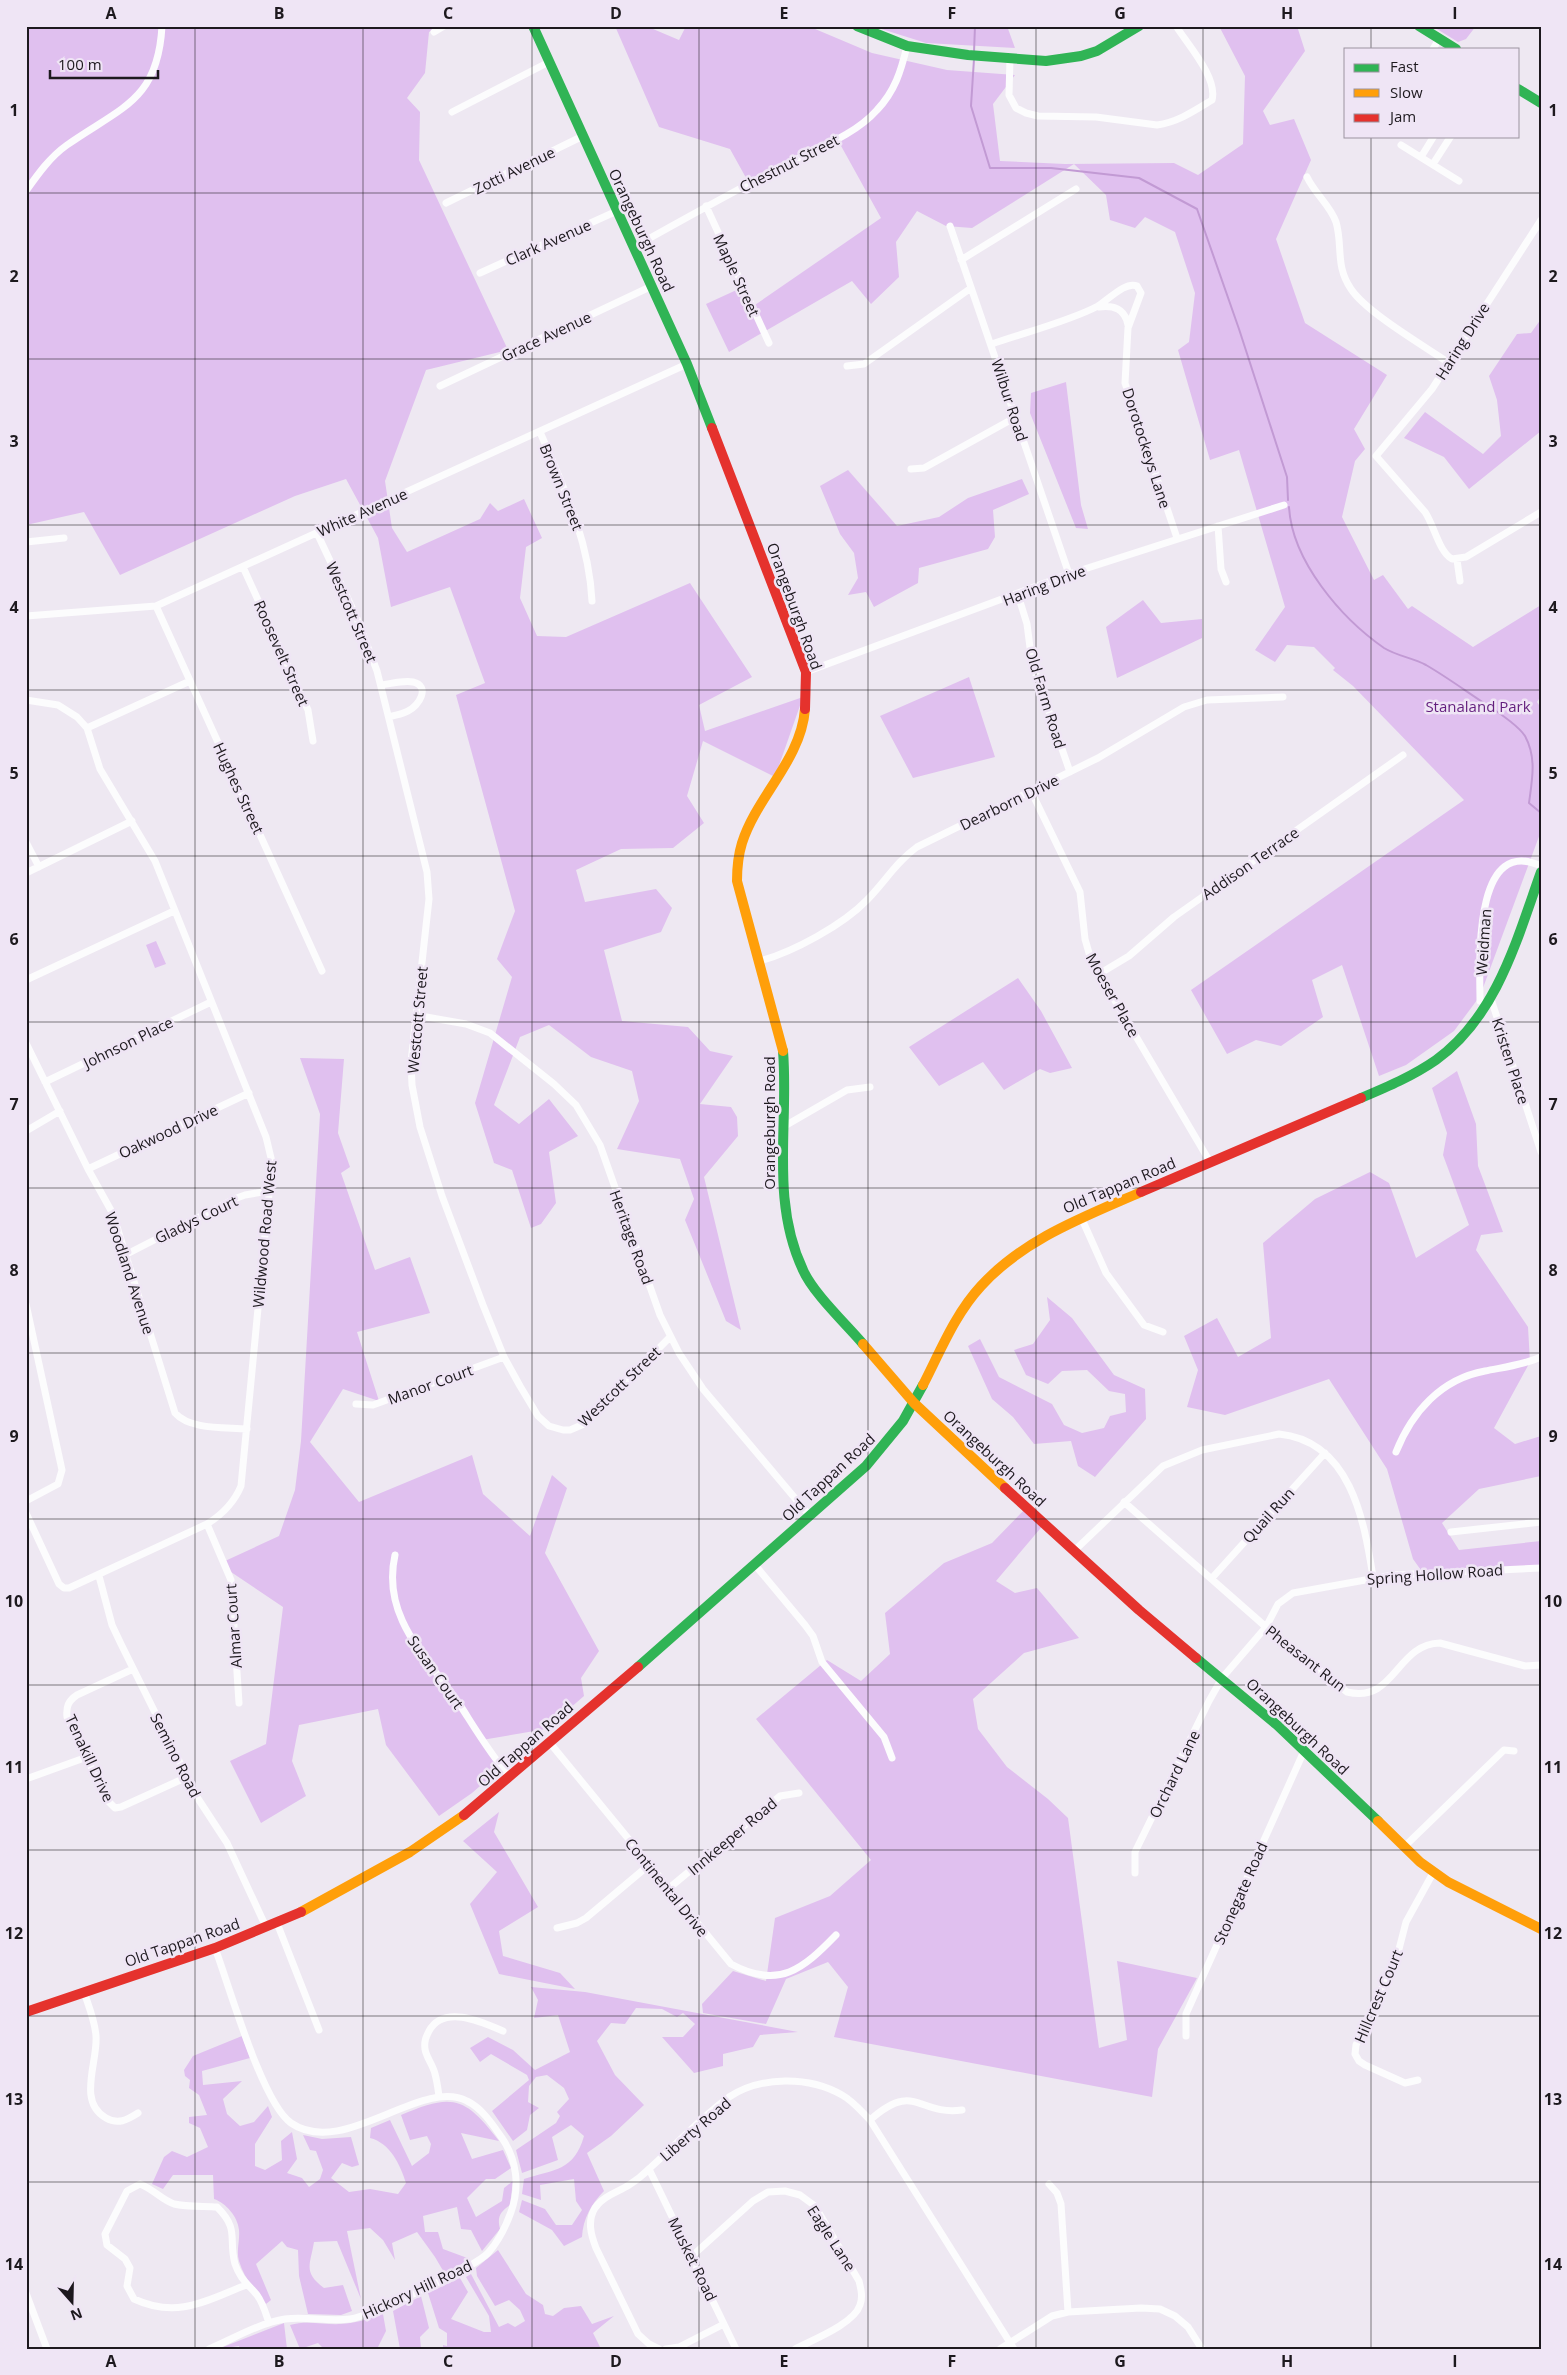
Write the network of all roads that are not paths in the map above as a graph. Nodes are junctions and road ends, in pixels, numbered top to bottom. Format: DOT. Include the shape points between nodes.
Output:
graph roads {
  1 [pos="162,26"];
  2 [pos="444,26"];
  3 [pos="533,26"];
  4 [pos="857,26"];
  5 [pos="1176,26"];
  6 [pos="1419,26"];
  7 [pos="1132,28"];
  8 [pos="434,32"];
  9 [pos="1440,39"];
  10 [pos="907,46"];
  11 [pos="1434,48"];
  12 [pos="1454,48"];
  13 [pos="1010,58"];
  14 [pos="549,62"];
  15 [pos="1520,90"];
  16 [pos="1541,103"];
  17 [pos="452,112"];
  18 [pos="583,136"];
  19 [pos="1433,138"];
  20 [pos="1450,138"];
  21 [pos="1400,145"];
  22 [pos="1421,157"];
  23 [pos="1433,164"];
  24 [pos="1307,178"];
  25 [pos="1459,181"];
  26 [pos="1076,189"];
  27 [pos="26,191"];
  28 [pos="446,203"];
  29 [pos="706,206"];
  30 [pos="617,211"];
  31 [pos="1541,220"];
  32 [pos="950,226"];
  33 [pos="634,247"];
  34 [pos="961,260"];
  35 [pos="480,274"];
  36 [pos="652,286"];
  37 [pos="971,288"];
  38 [pos="1092,309"];
  39 [pos="1128,328"];
  40 [pos="769,343"];
  41 [pos="992,344"];
  42 [pos="1449,363"];
  43 [pos="687,364"];
  44 [pos="847,366"];
  45 [pos="440,386"];
  46 [pos="1016,417"];
  47 [pos="540,432"];
  48 [pos="911,469"];
  49 [pos="1284,505"];
  50 [pos="1541,512"];
  51 [pos="1218,526"];
  52 [pos="317,533"];
  53 [pos="64,538"];
  54 [pos="1177,538"];
  55 [pos="26,542"];
  56 [pos="1454,559"];
  57 [pos="243,567"];
  58 [pos="1069,574"];
  59 [pos="1460,581"];
  60 [pos="1226,582"];
  61 [pos="1018,595"];
  62 [pos="592,601"];
  63 [pos="156,606"];
  64 [pos="26,616"];
  65 [pos="806,672"];
  66 [pos="190,681"];
  67 [pos="381,685"];
  68 [pos="1283,696"];
  69 [pos="26,700"];
  70 [pos="389,716"];
  71 [pos="87,728"];
  72 [pos="313,741"];
  73 [pos="1403,755"];
  74 [pos="1070,772"];
  75 [pos="1031,791"];
  76 [pos="132,821"];
  77 [pos="26,842"];
  78 [pos="1541,866"];
  79 [pos="39,867"];
  80 [pos="1541,872"];
  81 [pos="26,873"];
  82 [pos="174,911"];
  83 [pos="760,961"];
  84 [pos="322,971"];
  85 [pos="1099,974"];
  86 [pos="26,980"];
  87 [pos="1491,999"];
  88 [pos="1480,1001"];
  89 [pos="211,1002"];
  90 [pos="416,1015"];
  91 [pos="26,1043"];
  92 [pos="46,1082"];
  93 [pos="870,1087"];
  94 [pos="249,1093"];
  95 [pos="60,1111"];
  96 [pos="783,1127"];
  97 [pos="26,1131"];
  98 [pos="1541,1152"];
  99 [pos="1210,1162"];
  100 [pos="88,1169"];
  101 [pos="268,1191"];
  102 [pos="1081,1218"];
  103 [pos="127,1254"];
  104 [pos="26,1304"];
  105 [pos="1163,1332"];
  106 [pos="670,1337"];
  107 [pos="504,1357"];
  108 [pos="1541,1357"];
  109 [pos="914,1403"];
  110 [pos="356,1404"];
  111 [pos="247,1429"];
  112 [pos="1396,1452"];
  113 [pos="1325,1453"];
  114 [pos="26,1500"];
  115 [pos="1124,1502"];
  116 [pos="26,1513"];
  117 [pos="810,1516"];
  118 [pos="1541,1522"];
  119 [pos="207,1524"];
  120 [pos="1451,1532"];
  121 [pos="1074,1552"];
  122 [pos="395,1555"];
  123 [pos="755,1565"];
  124 [pos="1541,1568"];
  125 [pos="98,1576"];
  126 [pos="1373,1577"];
  127 [pos="1212,1578"];
  128 [pos="1266,1628"];
  129 [pos="1541,1665"];
  130 [pos="133,1669"];
  131 [pos="1222,1678"];
  132 [pos="239,1703"];
  133 [pos="550,1743"];
  134 [pos="1304,1751"];
  135 [pos="1514,1751"];
  136 [pos="87,1757"];
  137 [pos="892,1758"];
  138 [pos="187,1777"];
  139 [pos="510,1777"];
  140 [pos="26,1780"];
  141 [pos="799,1793"];
  142 [pos="1404,1847"];
  143 [pos="649,1865"];
  144 [pos="1135,1873"];
  145 [pos="1433,1873"];
  146 [pos="668,1889"];
  147 [pos="277,1923"];
  148 [pos="266,1927"];
  149 [pos="557,1928"];
  150 [pos="1541,1929"];
  151 [pos="836,1935"];
  152 [pos="215,1948"];
  153 [pos="84,1992"];
  154 [pos="26,2012"];
  155 [pos="319,2030"];
  156 [pos="502,2031"];
  157 [pos="1186,2036"];
  158 [pos="1418,2080"];
  159 [pos="439,2096"];
  160 [pos="962,2110"];
  161 [pos="138,2113"];
  162 [pos="870,2120"];
  163 [pos="649,2169"];
  164 [pos="1049,2184"];
  165 [pos="692,2256"];
  166 [pos="246,2285"];
  167 [pos="26,2293"];
  168 [pos="1068,2312"];
  169 [pos="270,2323"];
  170 [pos="724,2324"];
  171 [pos="1012,2346"];
  172 [pos="47,2349"];
  173 [pos="209,2349"];
  174 [pos="660,2349"];
  175 [pos="666,2349"];
  176 [pos="736,2349"];
  177 [pos="795,2349"];
  178 [pos="1000,2349"];
  179 [pos="1202,2349"];
  1 -- 27 [label="street" via="159,59 142,92 55,156"];
  2 -- 8 [label="street"];
  3 -- 14 [label="street, Orangeburgh Road"];
  4 -- 10 [label="street"];
  5 -- 13 [label="street" via="1211,81 1214,93 1212,100 1179,121 1166,124 1026,113 1016,108 1009,95"];
  6 -- 9 [label="street"];
  7 -- 13 [label="street" via="1113,43 1081,56 1046,61"];
  9 -- 11 [label="street"];
  9 -- 12 [label="street"];
  10 -- 13 [label="street"];
  10 -- 29 [label="street, Chestnut Street" via="902,69 892,91 868,118 843,135"];
  14 -- 17 [label="street"];
  14 -- 18 [label="street, Orangeburgh Road"];
  15 -- 16 [label="street"];
  18 -- 28 [label="street, Zotti Avenue"];
  18 -- 30 [label="street, Orangeburgh Road"];
  19 -- 22 [label="street"];
  20 -- 23 [label="street"];
  21 -- 22 [label="street"];
  22 -- 23 [label="street"];
  23 -- 25 [label="street"];
  24 -- 42 [label="street" via="1336,222 1341,269 1352,291 1367,306"];
  26 -- 34 [label="street"];
  29 -- 33 [label="street, Chestnut Street"];
  29 -- 40 [label="street, Maple Street"];
  30 -- 33 [label="street, Orangeburgh Road"];
  30 -- 35 [label="street, Clark Avenue"];
  31 -- 42 [label="street, Haring Drive"];
  32 -- 34 [label="street, Wilbur Road"];
  33 -- 36 [label="street, Orangeburgh Road"];
  34 -- 37 [label="street, Wilbur Road"];
  36 -- 43 [label="street, Orangeburgh Road"];
  36 -- 45 [label="street, Grace Avenue"];
  37 -- 41 [label="street, Wilbur Road"];
  37 -- 44 [label="street" via="864,364"];
  38 -- 39 [label="street, Dorotockeys Lane" via="1115,307 1124,314"];
  38 -- 39 [label="street, Dorotockeys Lane" via="1126,285 1137,286 1142,293 1141,298"];
  38 -- 41 [label="street, Dorotockeys Lane"];
  39 -- 54 [label="street, Dorotockeys Lane" via="1125,384"];
  41 -- 46 [label="street, Wilbur Road"];
  42 -- 56 [label="street, Haring Drive" via="1432,389 1376,456 1426,512 1443,551"];
  43 -- 47 [label="street, White Avenue"];
  43 -- 65 [label="street, Orangeburgh Road"];
  46 -- 48 [label="street" via="924,468"];
  46 -- 58 [label="street, Wilbur Road"];
  47 -- 52 [label="street, White Avenue"];
  47 -- 62 [label="street, Brown Street" via="575,511 591,575"];
  49 -- 51 [label="street, Haring Drive"];
  50 -- 56 [label="street" via="1466,557"];
  51 -- 54 [label="street, Haring Drive"];
  51 -- 60 [label="street" via="1221,569"];
  52 -- 57 [label="street, White Avenue"];
  52 -- 67 [label="street, Westcott Street" via="356,616"];
  53 -- 55 [label="street"];
  54 -- 58 [label="street, Haring Drive"];
  56 -- 59 [label="street"];
  57 -- 63 [label="street, White Avenue"];
  57 -- 72 [label="street, Roosevelt Street" via="308,710"];
  58 -- 61 [label="street, Haring Drive"];
  61 -- 65 [label="street, Haring Drive"];
  61 -- 74 [label="street, Old Farm Road" via="1026,618 1032,663"];
  63 -- 64 [label="street, White Avenue"];
  63 -- 66 [label="street, Hughes Street"];
  65 -- 83 [label="street, Orangeburgh Road" via="807,706 801,733 742,840 736,860 737,881"];
  66 -- 71 [label="street"];
  66 -- 84 [label="street, Hughes Street"];
  67 -- 70 [label="street, Westcott Street"];
  67 -- 70 [label="street" via="412,682 423,690 422,697 407,712"];
  68 -- 74 [label="street, Dearborn Drive" via="1197,702"];
  69 -- 71 [label="street" via="58,705"];
  70 -- 90 [label="street, Westcott Street" via="429,885"];
  71 -- 76 [label="street, Wildwood Road West" via="100,769"];
  73 -- 85 [label="street, Addison Terrace" via="1174,917 1129,956"];
  74 -- 75 [label="street, Dearborn Drive"];
  75 -- 83 [label="street, Dearborn Drive" via="917,848 896,865 854,912 788,953"];
  75 -- 85 [label="street, Moeser Place" via="1080,892 1088,950"];
  76 -- 79 [label="street"];
  76 -- 82 [label="street, Wildwood Road West" via="155,861"];
  77 -- 79 [label="street"];
  78 -- 88 [label="street, Weidman" via="1524,859 1511,863 1499,873 1488,890 1481,925"];
  79 -- 81 [label="street"];
  80 -- 87 [label="street, Old Tappan Road" via="1502,980"];
  82 -- 86 [label="street"];
  82 -- 89 [label="street, Wildwood Road West"];
  83 -- 96 [label="street, Orangeburgh Road" via="783,1046 786,1088"];
  85 -- 99 [label="street, Moeser Place"];
  87 -- 98 [label="street, Kristen Place"];
  87 -- 99 [label="street, Old Tappan Road" via="1467,1034 1424,1069"];
  89 -- 92 [label="street, Johnson Place"];
  89 -- 94 [label="street, Wildwood Road West"];
  90 -- 106 [label="street, Heritage Road" via="466,1024 490,1033 554,1084 576,1106 600,1145"];
  90 -- 107 [label="street, Westcott Street" via="410,1062 420,1127 456,1235"];
  91 -- 92 [label="street, Woodland Avenue"];
  92 -- 95 [label="street, Woodland Avenue"];
  93 -- 96 [label="street" via="847,1090"];
  94 -- 100 [label="street, Oakwood Drive"];
  94 -- 101 [label="street, Wildwood Road West" via="270,1150"];
  95 -- 97 [label="street"];
  95 -- 100 [label="street, Woodland Avenue"];
  96 -- 109 [label="street, Orangeburgh Road" via="783,1188 803,1271 817,1292"];
  99 -- 102 [label="street, Old Tappan Road"];
  100 -- 103 [label="street, Woodland Avenue" via="113,1214"];
  101 -- 103 [label="street, Gladys Court" via="234,1199"];
  101 -- 111 [label="street, Wildwood Road West"];
  102 -- 105 [label="street" via="1106,1273 1144,1325"];
  102 -- 109 [label="street, Old Tappan Road" via="1027,1246 980,1287 956,1322"];
  103 -- 111 [label="street, Woodland Avenue" via="175,1413 180,1419 194,1423"];
  104 -- 114 [label="street" via="62,1470 58,1484"];
  106 -- 107 [label="street, Westcott Street" via="584,1424 570,1430 556,1429 543,1421"];
  106 -- 117 [label="street, Heritage Road" via="703,1389"];
  107 -- 110 [label="street, Manor Court" via="372,1405"];
  108 -- 112 [label="street" via="1470,1375 1442,1389 1410,1422"];
  109 -- 117 [label="street, Old Tappan Road" via="874,1458"];
  109 -- 121 [label="street, Orangeburgh Road"];
  111 -- 119 [label="street, Wildwood Road West" via="238,1495 224,1512"];
  113 -- 115 [label="street" via="1301,1439 1279,1434 1217,1446 1162,1466"];
  113 -- 126 [label="street" via="1341,1472 1360,1512"];
  113 -- 127 [label="street, Quail Run"];
  115 -- 121 [label="street"];
  115 -- 127 [label="street, Pheasant Run"];
  116 -- 125 [label="street, Wildwood Road West" via="59,1584 69,1588"];
  117 -- 123 [label="street, Old Tappan Road"];
  118 -- 120 [label="street"];
  119 -- 125 [label="street, Wildwood Road West"];
  119 -- 132 [label="street, Almar Court" via="231,1580"];
  121 -- 131 [label="street, Orangeburgh Road"];
  122 -- 139 [label="street, Susan Court" via="391,1573 401,1622 428,1665 459,1703 491,1755"];
  123 -- 133 [label="street, Old Tappan Road"];
  123 -- 137 [label="street" via="805,1625 822,1662 884,1736"];
  124 -- 126 [label="street, Spring Hollow Road"];
  125 -- 130 [label="street, Semino Road" via="112,1625"];
  126 -- 128 [label="street, Spring Hollow Road" via="1293,1593 1278,1604"];
  127 -- 128 [label="street, Pheasant Run"];
  128 -- 129 [label="street, Pheasant Run" via="1340,1688 1356,1694 1378,1690 1413,1653 1432,1644 1440,1643 1525,1666"];
  128 -- 131 [label="street, Spring Hollow Road"];
  130 -- 136 [label="street, Tenakill Drive" via="70,1699 67,1704 67,1717"];
  130 -- 138 [label="street, Semino Road"];
  131 -- 134 [label="street, Orangeburgh Road"];
  131 -- 144 [label="street, Orchard Lane" via="1135,1852"];
  133 -- 139 [label="street, Old Tappan Road"];
  133 -- 143 [label="street, Continental Drive"];
  134 -- 142 [label="street, Orangeburgh Road"];
  134 -- 157 [label="street, Stonegate Road" via="1186,2014"];
  135 -- 142 [label="street" via="1504,1750"];
  136 -- 138 [label="street, Tenakill Drive" via="107,1800 115,1808"];
  136 -- 140 [label="street"];
  138 -- 148 [label="street, Semino Road" via="226,1843"];
  139 -- 147 [label="street, Old Tappan Road" via="434,1837 312,1908"];
  141 -- 146 [label="street, Innkeeper Road" via="780,1796"];
  142 -- 145 [label="street, Orangeburgh Road"];
  143 -- 146 [label="street, Continental Drive"];
  143 -- 149 [label="street" via="586,1918"];
  145 -- 150 [label="street, Orangeburgh Road"];
  145 -- 158 [label="street, Hillcrest Court" via="1406,1922 1398,1952 1356,2045 1355,2054 1365,2065 1405,2082"];
  146 -- 151 [label="street, Continental Drive" via="726,1961 740,1970 774,1976 794,1970 811,1961"];
  147 -- 148 [label="street, Old Tappan Road"];
  147 -- 155 [label="street"];
  148 -- 152 [label="street, Old Tappan Road"];
  152 -- 153 [label="street, Old Tappan Road"];
  152 -- 159 [label="street, Hickory Hill Road" via="266,2087 277,2110 291,2124 308,2131 353,2128"];
  153 -- 154 [label="street, Old Tappan Road"];
  153 -- 161 [label="street" via="95,2022 90,2090 93,2104 100,2115 113,2122 126,2121"];
  156 -- 159 [label="street" via="476,2020 458,2017 442,2018 431,2027 425,2038 425,2050 436,2075"];
  159 -- 169 [label="street, Hickory Hill Road" via="454,2096 468,2101 480,2110 507,2146 517,2180 515,2200 501,2236 488,2253 467,2267 364,2314 352,2318 286,2319"];
  160 -- 162 [label="street" via="951,2111 910,2100 897,2101"];
  162 -- 163 [label="street, Liberty Road" via="842,2095 820,2086 796,2081 752,2087 730,2097 713,2110"];
  162 -- 171 [label="street, Liberty Road"];
  163 -- 165 [label="street, Musket Road"];
  163 -- 174 [label="street, Liberty Road" via="595,2208 590,2219 590,2233 638,2334"];
  164 -- 168 [label="street" via="1061,2204"];
  165 -- 170 [label="street, Musket Road"];
  165 -- 177 [label="street, Eagle Lane" via="753,2201 768,2192 785,2191 800,2195 815,2206 859,2281 862,2292 854,2315"];
  166 -- 166 [label="street" via="236,2264 233,2230 217,2207 175,2204 140,2184 127,2191 105,2234 107,2245 125,2259 130,2268 127,2286 134,2299 162,2309 179,2308"];
  166 -- 169 [label="street" via="257,2295"];
  167 -- 172 [label="street"];
  168 -- 171 [label="street" via="1052,2316"];
  168 -- 179 [label="street" via="1160,2309 1188,2327"];
  169 -- 173 [label="street, Hickory Hill Road"];
  170 -- 175 [label="street" via="678,2347"];
  170 -- 176 [label="street, Musket Road"];
  171 -- 178 [label="street"];
}
